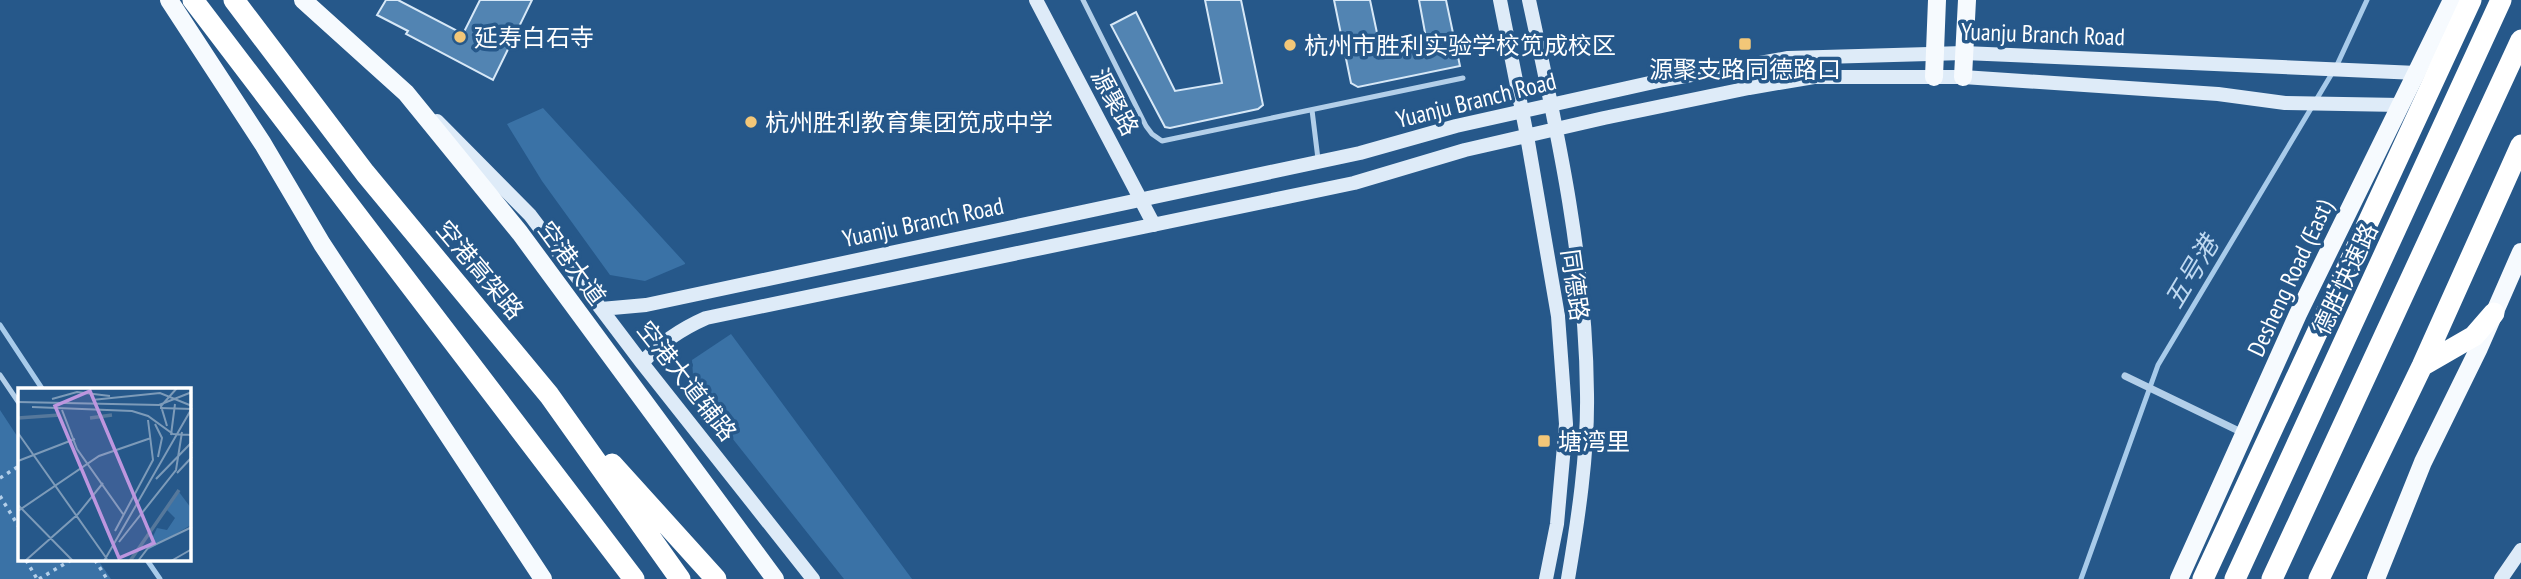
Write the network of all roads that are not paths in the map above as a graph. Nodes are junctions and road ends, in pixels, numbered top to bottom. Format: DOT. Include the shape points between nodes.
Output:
graph roads {
  1 [pos="169,0"];
  2 [pos="193,0"];
  3 [pos="233,0"];
  4 [pos="303,0"];
  5 [pos="1036,0"];
  6 [pos="1083,0"];
  7 [pos="1500,0"];
  8 [pos="1529,0"];
  9 [pos="1937,0"];
  10 [pos="1967,0"];
  11 [pos="2452,0"];
  12 [pos="2471,0"];
  13 [pos="2501,0"];
  14 [pos="2521,40"];
  15 [pos="1964,53"];
  16 [pos="1934,54"];
  17 [pos="2417,73"];
  18 [pos="1934,77"];
  19 [pos="1963,77"];
  20 [pos="1463,78"];
  21 [pos="407,93"];
  22 [pos="1551,105"];
  23 [pos="2401,105"];
  24 [pos="1312,110"];
  25 [pos="1522,111"];
  26 [pos="1556,129"];
  27 [pos="1527,136"];
  28 [pos="2521,145"];
  29 [pos="1318,162"];
  30 [pos="1140,199"];
  31 [pos="1154,225"];
  32 [pos="2521,252"];
  33 [pos="601,309"];
  34 [pos="2494,313"];
  35 [pos="642,363"];
  36 [pos="2421,366"];
  37 [pos="0,375"];
  38 [pos="2125,376"];
  39 [pos="550,395"];
  40 [pos="18,402"];
  41 [pos="2245,434"];
  42 [pos="2521,550"];
  43 [pos="543,579"];
  44 [pos="632,579"];
  45 [pos="680,579"];
  46 [pos="716,579"];
  47 [pos="775,579"];
  48 [pos="813,579"];
  49 [pos="1546,579"];
  50 [pos="1568,579"];
  51 [pos="2179,579"];
  52 [pos="2203,579"];
  53 [pos="2235,579"];
  54 [pos="2272,579"];
  55 [pos="2319,579"];
  56 [pos="2376,579"];
  57 [pos="2501,579"];
  1 -- 43 [label="main road" via="322,244"];
  2 -- 44 [label="highway"];
  3 -- 39 [label="highway, 空港高架路" via="365,173"];
  4 -- 21 [label="main road, 空港大道"];
  5 -- 30 [label="street, 源聚路"];
  6 -- 24 [label="lane" via="1146,126 1157,139 1169,141"];
  7 -- 25 [label="street, 同德路"];
  8 -- 22 [label="street, 同德路"];
  9 -- 16 [label="main road"];
  10 -- 15 [label="main road"];
  11 -- 17 [label="main road, Desheng Road (East)"];
  12 -- 52 [label="highway"];
  13 -- 53 [label="highway, 德胜快速路"];
  14 -- 54 [label="highway"];
  15 -- 16 [label="street, Yuanju Branch Road"];
  15 -- 17 [label="street, Yuanju Branch Road"];
  15 -- 19 [label="main road"];
  16 -- 18 [label="main road"];
  16 -- 22 [label="street, Yuanju Branch Road" via="1788,58"];
  17 -- 23 [label="main road, Desheng Road (East)"];
  18 -- 19 [label="street, Yuanju Branch Road"];
  18 -- 26 [label="street, Yuanju Branch Road" via="1814,78"];
  19 -- 23 [label="street, Yuanju Branch Road" via="2218,94 2285,103"];
  20 -- 24 [label="lane"];
  21 -- 33 [label="street, 空港大道辅路" via="530,215"];
  21 -- 47 [label="main road, 空港大道" via="520,233"];
  22 -- 25 [label="street, Yuanju Branch Road"];
  22 -- 26 [label="street, 同德路"];
  23 -- 41 [label="main road, Desheng Road (East)" via="2298,314"];
  24 -- 29 [label="lane"];
  25 -- 27 [label="street, 同德路"];
  25 -- 29 [label="street, Yuanju Branch Road"];
  26 -- 27 [label="street, Yuanju Branch Road"];
  26 -- 50 [label="street, 同德路" via="1569,190 1582,297 1587,396 1578,519"];
  27 -- 31 [label="street, Yuanju Branch Road" via="1354,183"];
  27 -- 49 [label="street, 同德路" via="1558,316 1566,424"];
  28 -- 36 [label="highway"];
  29 -- 30 [label="street, Yuanju Branch Road"];
  30 -- 31 [label="street, 源聚路"];
  30 -- 33 [label="street, Yuanju Branch Road" via="646,305"];
  31 -- 35 [label="street, Yuanju Branch Road" via="706,318 678,331"];
  32 -- 34 [label="main road"];
  33 -- 35 [label="street, 空港大道辅路"];
  34 -- 36 [label="highway" via="2474,336"];
  34 -- 56 [label="main road" via="2424,462"];
  35 -- 48 [label="street, 空港大道辅路"];
  36 -- 55 [label="highway"];
  37 -- 40 [label="lane"];
  38 -- 41 [label="street"];
  39 -- 45 [label="highway, 空港高架路"];
  39 -- 46 [label="highway"];
  41 -- 51 [label="main road, Desheng Road (East)"];
  42 -- 57 [label="street"];
}
